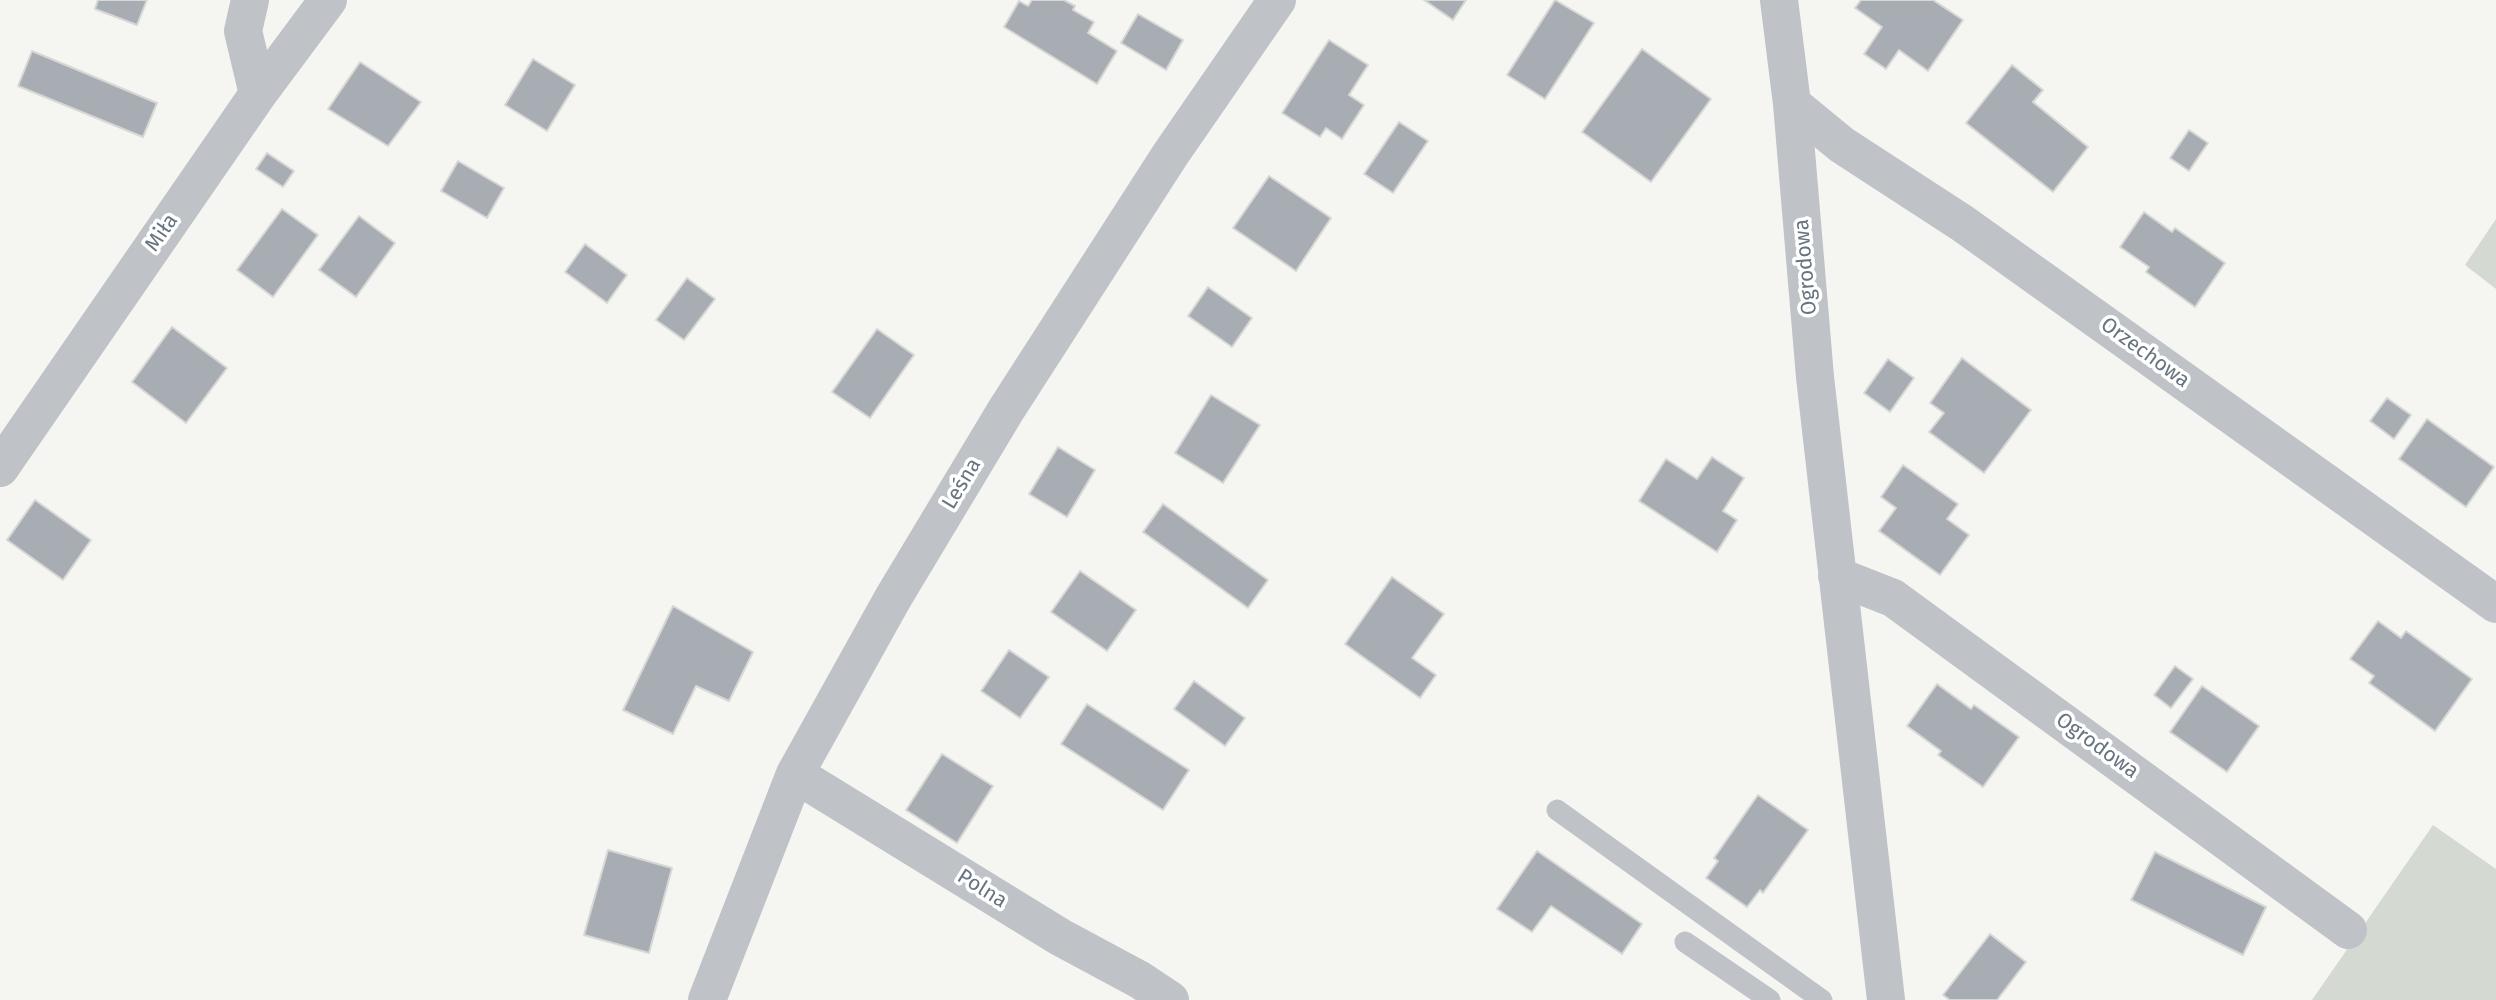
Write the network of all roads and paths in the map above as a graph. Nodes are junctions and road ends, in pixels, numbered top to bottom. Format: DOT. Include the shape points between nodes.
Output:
graph roads {
  1 [pos="250,0"];
  2 [pos="328,0"];
  3 [pos="1277,0"];
  4 [pos="1779,0"];
  5 [pos="258,94"];
  6 [pos="1793,104"];
  7 [pos="0,468"];
  8 [pos="1837,576"];
  9 [pos="2496,604"];
  10 [pos="795,774"];
  11 [pos="1557,810"];
  12 [pos="2348,930"];
  13 [pos="1685,942"];
  14 [pos="707,1000"];
  15 [pos="1170,1000"];
  16 [pos="1770,1000"];
  17 [pos="1822,1000"];
  18 [pos="1886,1000"];
  1 -- 5 [label="street" via="243,31"];
  2 -- 5 [label="street, Miła"];
  3 -- 10 [label="street, Leśna" via="1170,155 1006,410"];
  4 -- 6 [label="street, Ogrodowa"];
  5 -- 7 [label="street, Miła"];
  6 -- 8 [label="street, Ogrodowa"];
  6 -- 9 [label="street, Orzechowa" via="1842,145 1962,223"];
  8 -- 12 [label="street, Ogrodowa" via="1893,598"];
  8 -- 18 [label="street, Ogrodowa"];
  10 -- 14 [label="street, Leśna"];
  10 -- 15 [label="street, Polna"];
  11 -- 17 [label="lane"];
  13 -- 16 [label="lane"];
}
